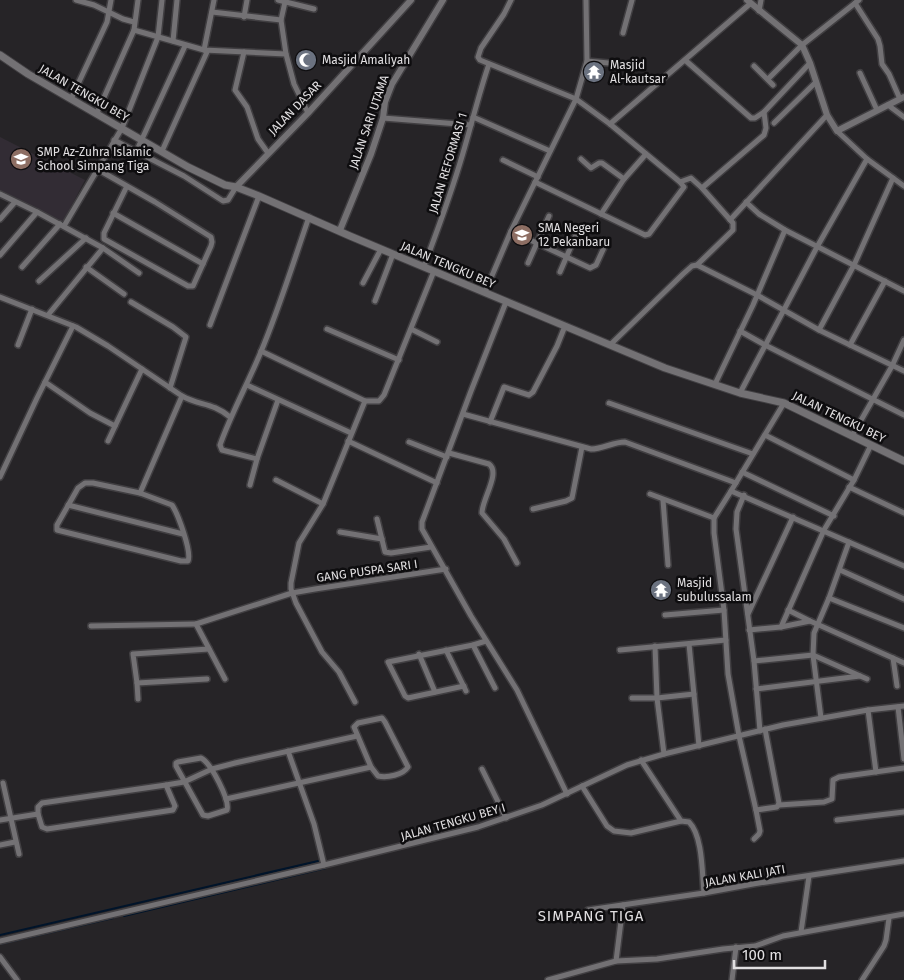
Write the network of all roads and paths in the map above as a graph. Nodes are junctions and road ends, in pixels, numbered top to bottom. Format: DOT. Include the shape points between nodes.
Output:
graph roads {
  1 [pos="76,0"];
  2 [pos="111,0"];
  3 [pos="138,0"];
  4 [pos="162,0"];
  5 [pos="177,0"];
  6 [pos="214,0"];
  7 [pos="247,0"];
  8 [pos="278,0"];
  9 [pos="411,0"];
  10 [pos="443,0"];
  11 [pos="511,0"];
  12 [pos="586,0"];
  13 [pos="632,0"];
  14 [pos="761,0"];
  15 [pos="83,1"];
  16 [pos="285,2"];
  17 [pos="749,2"];
  18 [pos="857,2"];
  19 [pos="314,9"];
  20 [pos="759,11"];
  21 [pos="212,12"];
  22 [pos="110,14"];
  23 [pos="244,16"];
  24 [pos="282,20"];
  25 [pos="134,22"];
  26 [pos="134,30"];
  27 [pos="622,33"];
  28 [pos="158,37"];
  29 [pos="173,41"];
  30 [pos="802,45"];
  31 [pos="185,46"];
  32 [pos="204,50"];
  33 [pos="244,52"];
  34 [pos="286,54"];
  35 [pos="0,55"];
  36 [pos="587,60"];
  37 [pos="685,60"];
  38 [pos="810,63"];
  39 [pos="489,64"];
  40 [pos="630,65"];
  41 [pos="754,66"];
  42 [pos="860,73"];
  43 [pos="768,79"];
  44 [pos="816,82"];
  45 [pos="773,85"];
  46 [pos="576,98"];
  47 [pos="902,98"];
  48 [pos="71,99"];
  49 [pos="888,105"];
  50 [pos="877,110"];
  51 [pos="764,112"];
  52 [pos="97,113"];
  53 [pos="308,113"];
  54 [pos="826,115"];
  55 [pos="473,117"];
  56 [pos="904,117"];
  57 [pos="383,118"];
  58 [pos="774,123"];
  59 [pos="610,124"];
  60 [pos="471,125"];
  61 [pos="122,128"];
  62 [pos="837,131"];
  63 [pos="143,139"];
  64 [pos="114,140"];
  65 [pos="162,151"];
  66 [pos="550,151"];
  67 [pos="136,152"];
  68 [pos="268,154"];
  69 [pos="646,154"];
  70 [pos="581,159"];
  71 [pos="867,159"];
  72 [pos="503,160"];
  73 [pos="97,169"];
  74 [pos="893,178"];
  75 [pos="624,179"];
  76 [pos="536,180"];
  77 [pos="680,182"];
  78 [pos="127,186"];
  79 [pos="904,186"];
  80 [pos="236,187"];
  81 [pos="702,188"];
  82 [pos="0,194"];
  83 [pos="260,196"];
  84 [pos="15,202"];
  85 [pos="746,202"];
  86 [pos="37,212"];
  87 [pos="114,212"];
  88 [pos="601,214"];
  89 [pos="550,216"];
  90 [pos="309,217"];
  91 [pos="0,219"];
  92 [pos="730,220"];
  93 [pos="62,225"];
  94 [pos="340,230"];
  95 [pos="578,230"];
  96 [pos="785,230"];
  97 [pos="511,231"];
  98 [pos="86,238"];
  99 [pos="607,241"];
  100 [pos="538,243"];
  101 [pos="817,247"];
  102 [pos="102,248"];
  103 [pos="381,249"];
  104 [pos="0,254"];
  105 [pos="393,254"];
  106 [pos="566,256"];
  107 [pos="528,263"];
  108 [pos="203,264"];
  109 [pos="854,264"];
  110 [pos="424,266"];
  111 [pos="697,266"];
  112 [pos="22,267"];
  113 [pos="86,268"];
  114 [pos="434,271"];
  115 [pos="560,272"];
  116 [pos="140,273"];
  117 [pos="39,281"];
  118 [pos="885,281"];
  119 [pos="363,283"];
  120 [pos="904,291"];
  121 [pos="485,292"];
  122 [pos="124,294"];
  123 [pos="757,295"];
  124 [pos="0,296"];
  125 [pos="375,301"];
  126 [pos="131,302"];
  127 [pos="506,302"];
  128 [pos="32,309"];
  129 [pos="783,311"];
  130 [pos="48,315"];
  131 [pos="210,325"];
  132 [pos="73,326"];
  133 [pos="565,326"];
  134 [pos="327,329"];
  135 [pos="412,330"];
  136 [pos="819,330"];
  137 [pos="740,331"];
  138 [pos="904,340"];
  139 [pos="437,342"];
  140 [pos="18,345"];
  141 [pos="610,345"];
  142 [pos="765,345"];
  143 [pos="850,345"];
  144 [pos="261,351"];
  145 [pos="400,360"];
  146 [pos="892,366"];
  147 [pos="142,369"];
  148 [pos="904,371"];
  149 [pos="45,382"];
  150 [pos="715,384"];
  151 [pos="247,386"];
  152 [pos="170,388"];
  153 [pos="740,393"];
  154 [pos="182,396"];
  155 [pos="874,399"];
  156 [pos="278,400"];
  157 [pos="365,401"];
  158 [pos="609,403"];
  159 [pos="784,403"];
  160 [pos="462,414"];
  161 [pos="904,415"];
  162 [pos="230,417"];
  163 [pos="490,422"];
  164 [pos="115,426"];
  165 [pos="351,433"];
  166 [pos="764,435"];
  167 [pos="852,436"];
  168 [pos="348,440"];
  169 [pos="108,441"];
  170 [pos="409,442"];
  171 [pos="871,445"];
  172 [pos="582,447"];
  173 [pos="753,454"];
  174 [pos="448,455"];
  175 [pos="257,459"];
  176 [pos="904,461"];
  177 [pos="742,472"];
  178 [pos="0,477"];
  179 [pos="276,480"];
  180 [pos="854,480"];
  181 [pos="437,483"];
  182 [pos="736,483"];
  183 [pos="250,485"];
  184 [pos="849,487"];
  185 [pos="731,491"];
  186 [pos="140,493"];
  187 [pos="650,494"];
  188 [pos="744,495"];
  189 [pos="662,500"];
  190 [pos="323,504"];
  191 [pos="68,505"];
  192 [pos="533,509"];
  193 [pos="904,513"];
  194 [pos="834,516"];
  195 [pos="793,517"];
  196 [pos="377,518"];
  197 [pos="714,518"];
  198 [pos="824,530"];
  199 [pos="340,532"];
  200 [pos="183,534"];
  201 [pos="382,539"];
  202 [pos="849,542"];
  203 [pos="431,547"];
  204 [pos="516,563"];
  205 [pos="668,566"];
  206 [pos="904,566"];
  207 [pos="446,569"];
  208 [pos="840,570"];
  209 [pos="292,594"];
  210 [pos="829,598"];
  211 [pos="904,599"];
  212 [pos="724,610"];
  213 [pos="788,610"];
  214 [pos="665,615"];
  215 [pos="748,615"];
  216 [pos="810,621"];
  217 [pos="196,624"];
  218 [pos="817,624"];
  219 [pos="91,626"];
  220 [pos="781,627"];
  221 [pos="904,628"];
  222 [pos="749,630"];
  223 [pos="726,640"];
  224 [pos="486,641"];
  225 [pos="689,644"];
  226 [pos="473,645"];
  227 [pos="655,646"];
  228 [pos="209,649"];
  229 [pos="446,650"];
  230 [pos="620,650"];
  231 [pos="419,654"];
  232 [pos="813,655"];
  233 [pos="893,658"];
  234 [pos="754,661"];
  235 [pos="904,663"];
  236 [pos="860,676"];
  237 [pos="208,678"];
  238 [pos="226,679"];
  239 [pos="867,679"];
  240 [pos="817,682"];
  241 [pos="137,683"];
  242 [pos="897,686"];
  243 [pos="495,688"];
  244 [pos="756,689"];
  245 [pos="435,692"];
  246 [pos="694,694"];
  247 [pos="632,698"];
  248 [pos="657,698"];
  249 [pos="138,699"];
  250 [pos="355,702"];
  251 [pos="901,707"];
  252 [pos="868,710"];
  253 [pos="821,718"];
  254 [pos="762,730"];
  255 [pos="357,736"];
  256 [pos="739,736"];
  257 [pos="698,746"];
  258 [pos="288,751"];
  259 [pos="664,754"];
  260 [pos="904,759"];
  261 [pos="641,760"];
  262 [pos="371,767"];
  263 [pos="482,768"];
  264 [pos="904,768"];
  265 [pos="212,769"];
  266 [pos="876,772"];
  267 [pos="184,782"];
  268 [pos="2,783"];
  269 [pos="300,783"];
  270 [pos="166,785"];
  271 [pos="582,786"];
  272 [pos="568,794"];
  273 [pos="226,799"];
  274 [pos="779,805"];
  275 [pos="756,810"];
  276 [pos="904,812"];
  277 [pos="38,814"];
  278 [pos="506,818"];
  279 [pos="10,819"];
  280 [pos="0,820"];
  281 [pos="837,820"];
  282 [pos="681,821"];
  283 [pos="754,839"];
  284 [pos="15,842"];
  285 [pos="0,845"];
  286 [pos="19,854"];
  287 [pos="904,861"];
  288 [pos="324,865"];
  289 [pos="809,876"];
  290 [pos="704,893"];
  291 [pos="623,905"];
  292 [pos="588,910"];
  293 [pos="904,914"];
  294 [pos="889,918"];
  295 [pos="802,932"];
  296 [pos="0,941"];
  297 [pos="736,948"];
  298 [pos="0,957"];
  299 [pos="616,961"];
  300 [pos="16,980"];
  301 [pos="548,980"];
  302 [pos="732,980"];
  303 [pos="862,980"];
  1 -- 15 [label="street"];
  2 -- 22 [label="street"];
  3 -- 25 [label="street"];
  4 -- 28 [label="street"];
  5 -- 29 [label="street"];
  6 -- 21 [label="street"];
  7 -- 23 [label="street"];
  8 -- 16 [label="street"];
  9 -- 53 [label="street, JALAN DASAR"];
  10 -- 57 [label="street, JALAN SARI UTAMA" via="392,84"];
  11 -- 39 [label="street" via="479,54 480,60"];
  12 -- 36 [label="street"];
  13 -- 27 [label="street"];
  14 -- 20 [label="street"];
  15 -- 22 [label="street"];
  16 -- 19 [label="street"];
  16 -- 24 [label="street"];
  17 -- 20 [label="street"];
  17 -- 37 [label="street"];
  18 -- 30 [label="street"];
  18 -- 47 [label="street" via="878,40 882,64"];
  20 -- 30 [label="street"];
  21 -- 23 [label="street"];
  21 -- 32 [label="street"];
  22 -- 25 [label="street"];
  22 -- 48 [label="street"];
  23 -- 24 [label="street"];
  24 -- 34 [label="street"];
  25 -- 26 [label="street"];
  26 -- 28 [label="street"];
  26 -- 52 [label="street"];
  28 -- 29 [label="street"];
  28 -- 61 [label="street"];
  29 -- 31 [label="street"];
  30 -- 38 [label="street"];
  30 -- 43 [label="street"];
  31 -- 32 [label="street"];
  31 -- 63 [label="street"];
  32 -- 33 [label="street"];
  32 -- 65 [label="street" via="207,52"];
  33 -- 34 [label="street"];
  33 -- 68 [label="street" via="235,90 247,107 258,139"];
  34 -- 53 [label="street" via="294,84"];
  35 -- 48 [label="main road, JALAN TENGKU BEY"];
  36 -- 40 [label="street"];
  36 -- 46 [label="street"];
  37 -- 51 [label="street" via="751,118"];
  37 -- 59 [label="street"];
  38 -- 44 [label="street"];
  38 -- 51 [label="street"];
  39 -- 46 [label="street"];
  39 -- 55 [label="street, JALAN REFORMASI 1"];
  41 -- 43 [label="street"];
  42 -- 50 [label="street"];
  43 -- 45 [label="street"];
  44 -- 54 [label="street"];
  44 -- 58 [label="street"];
  46 -- 59 [label="street"];
  46 -- 66 [label="street"];
  47 -- 49 [label="street"];
  48 -- 52 [label="main road, JALAN TENGKU BEY"];
  49 -- 50 [label="street"];
  49 -- 56 [label="street"];
  50 -- 62 [label="street"];
  51 -- 81 [label="street" via="764,135"];
  52 -- 61 [label="main road, JALAN TENGKU BEY"];
  53 -- 68 [label="street, JALAN DASAR"];
  54 -- 62 [label="street"];
  54 -- 85 [label="street"];
  55 -- 60 [label="street, JALAN REFORMASI 1"];
  55 -- 66 [label="street"];
  57 -- 60 [label="street"];
  57 -- 94 [label="street, JALAN SARI UTAMA"];
  59 -- 69 [label="street"];
  60 -- 110 [label="street, JALAN REFORMASI 1"];
  61 -- 63 [label="main road, JALAN TENGKU BEY"];
  61 -- 64 [label="street"];
  62 -- 71 [label="street"];
  63 -- 65 [label="main road, JALAN TENGKU BEY"];
  63 -- 67 [label="street"];
  64 -- 67 [label="street"];
  64 -- 73 [label="street"];
  65 -- 80 [label="main road, JALAN TENGKU BEY" via="190,168"];
  66 -- 76 [label="street"];
  67 -- 80 [label="street" via="184,176 223,201 228,200"];
  68 -- 80 [label="street, JALAN DASAR"];
  69 -- 75 [label="street"];
  69 -- 77 [label="street"];
  70 -- 75 [label="street" via="591,168 602,163"];
  71 -- 74 [label="street"];
  71 -- 101 [label="street"];
  72 -- 76 [label="street"];
  73 -- 78 [label="street"];
  73 -- 93 [label="street"];
  74 -- 79 [label="street"];
  74 -- 109 [label="street"];
  75 -- 88 [label="street"];
  76 -- 88 [label="street"];
  76 -- 97 [label="street"];
  77 -- 81 [label="street" via="690,178"];
  77 -- 88 [label="street" via="683,189 647,235"];
  78 -- 87 [label="street"];
  78 -- 108 [label="street" via="210,237 212,242"];
  80 -- 83 [label="main road, JALAN TENGKU BEY"];
  81 -- 92 [label="street"];
  82 -- 84 [label="street"];
  83 -- 90 [label="main road, JALAN TENGKU BEY"];
  83 -- 131 [label="street"];
  84 -- 86 [label="street"];
  84 -- 91 [label="street"];
  85 -- 92 [label="street"];
  85 -- 96 [label="street"];
  86 -- 93 [label="street"];
  86 -- 104 [label="street"];
  87 -- 108 [label="street"];
  87 -- 108 [label="street" via="103,236 106,241 188,286 194,285"];
  89 -- 100 [label="street"];
  90 -- 94 [label="main road, JALAN TENGKU BEY"];
  90 -- 144 [label="street"];
  92 -- 111 [label="street" via="733,230"];
  93 -- 98 [label="street"];
  93 -- 112 [label="street"];
  94 -- 103 [label="main road, JALAN TENGKU BEY"];
  95 -- 106 [label="street"];
  96 -- 101 [label="street"];
  96 -- 123 [label="street"];
  97 -- 100 [label="street"];
  97 -- 121 [label="street"];
  98 -- 102 [label="street"];
  98 -- 117 [label="street"];
  99 -- 106 [label="street" via="594,267"];
  100 -- 106 [label="street"];
  100 -- 107 [label="street"];
  101 -- 109 [label="street"];
  101 -- 129 [label="street"];
  102 -- 113 [label="street"];
  102 -- 116 [label="street"];
  103 -- 105 [label="main road, JALAN TENGKU BEY"];
  103 -- 119 [label="street"];
  105 -- 110 [label="main road, JALAN TENGKU BEY"];
  105 -- 125 [label="street"];
  106 -- 115 [label="street"];
  109 -- 118 [label="street"];
  109 -- 136 [label="street"];
  110 -- 114 [label="main road, JALAN TENGKU BEY"];
  111 -- 123 [label="street"];
  111 -- 141 [label="street" via="683,274"];
  113 -- 122 [label="street"];
  113 -- 130 [label="street"];
  114 -- 121 [label="main road, JALAN TENGKU BEY"];
  114 -- 135 [label="street"];
  118 -- 120 [label="street"];
  118 -- 143 [label="street"];
  121 -- 127 [label="main road, JALAN TENGKU BEY"];
  123 -- 129 [label="street"];
  123 -- 137 [label="street"];
  124 -- 128 [label="street"];
  126 -- 152 [label="street" via="186,337"];
  127 -- 133 [label="main road, JALAN TENGKU BEY"];
  127 -- 160 [label="street"];
  128 -- 130 [label="street"];
  128 -- 140 [label="street"];
  129 -- 136 [label="street"];
  129 -- 142 [label="street"];
  130 -- 132 [label="street"];
  132 -- 147 [label="street"];
  132 -- 149 [label="street"];
  133 -- 141 [label="main road, JALAN TENGKU BEY"];
  133 -- 163 [label="street" via="533,392 529,395 504,387"];
  134 -- 145 [label="street"];
  135 -- 139 [label="street"];
  135 -- 145 [label="street"];
  136 -- 143 [label="street"];
  137 -- 142 [label="street"];
  137 -- 150 [label="street"];
  138 -- 146 [label="street"];
  141 -- 150 [label="main road, JALAN TENGKU BEY"];
  142 -- 153 [label="street"];
  142 -- 155 [label="street"];
  143 -- 146 [label="street"];
  144 -- 151 [label="street"];
  144 -- 157 [label="street"];
  145 -- 157 [label="street" via="382,398"];
  146 -- 148 [label="street"];
  146 -- 155 [label="street"];
  147 -- 152 [label="street"];
  147 -- 164 [label="street"];
  149 -- 164 [label="street"];
  149 -- 178 [label="street"];
  150 -- 153 [label="main road, JALAN TENGKU BEY"];
  151 -- 156 [label="street"];
  151 -- 162 [label="street"];
  152 -- 154 [label="street"];
  153 -- 159 [label="main road, JALAN TENGKU BEY"];
  154 -- 162 [label="street" via="192,402 210,405"];
  154 -- 186 [label="street"];
  155 -- 161 [label="street"];
  155 -- 167 [label="street"];
  156 -- 165 [label="street"];
  156 -- 175 [label="street"];
  157 -- 165 [label="street"];
  158 -- 173 [label="street"];
  159 -- 166 [label="street"];
  159 -- 167 [label="main road, JALAN TENGKU BEY"];
  160 -- 163 [label="street"];
  160 -- 174 [label="street"];
  162 -- 175 [label="street" via="220,448"];
  163 -- 172 [label="street"];
  164 -- 169 [label="street"];
  165 -- 168 [label="street"];
  166 -- 173 [label="street"];
  166 -- 180 [label="street"];
  167 -- 171 [label="main road, JALAN TENGKU BEY"];
  168 -- 181 [label="street"];
  168 -- 190 [label="street"];
  170 -- 174 [label="street"];
  171 -- 176 [label="main road, JALAN TENGKU BEY"];
  171 -- 180 [label="street"];
  172 -- 182 [label="street" via="598,449 625,442"];
  172 -- 192 [label="street" via="572,498"];
  173 -- 177 [label="street"];
  174 -- 181 [label="street"];
  174 -- 204 [label="street" via="493,467 494,474 482,513 504,539"];
  175 -- 183 [label="street"];
  177 -- 182 [label="street"];
  177 -- 194 [label="street"];
  179 -- 190 [label="street"];
  180 -- 184 [label="street"];
  181 -- 203 [label="street" via="422,526"];
  182 -- 185 [label="street"];
  184 -- 193 [label="street"];
  184 -- 194 [label="street"];
  185 -- 188 [label="street"];
  185 -- 197 [label="street"];
  186 -- 191 [label="street" via="85,483"];
  186 -- 200 [label="street" via="172,505"];
  187 -- 189 [label="street"];
  188 -- 195 [label="street"];
  188 -- 215 [label="street" via="737,512 736,529"];
  189 -- 197 [label="street"];
  189 -- 205 [label="street"];
  190 -- 209 [label="street" via="299,543"];
  191 -- 200 [label="street"];
  191 -- 200 [label="street" via="57,525 59,531 188,562"];
  194 -- 198 [label="street"];
  195 -- 198 [label="street"];
  195 -- 215 [label="street"];
  196 -- 201 [label="street"];
  197 -- 212 [label="street"];
  198 -- 202 [label="street"];
  198 -- 213 [label="street"];
  199 -- 201 [label="street"];
  201 -- 203 [label="street" via="388,553"];
  202 -- 206 [label="street"];
  202 -- 208 [label="street"];
  203 -- 207 [label="street"];
  207 -- 209 [label="street, GANG PUSPA SARI I"];
  207 -- 224 [label="street"];
  208 -- 210 [label="street"];
  208 -- 211 [label="street"];
  209 -- 217 [label="street, GANG PUSPA SARI I"];
  209 -- 250 [label="street" via="322,652 339,672"];
  210 -- 218 [label="street"];
  210 -- 221 [label="street"];
  212 -- 214 [label="street"];
  212 -- 223 [label="street"];
  213 -- 216 [label="street"];
  213 -- 220 [label="street"];
  215 -- 222 [label="street"];
  216 -- 218 [label="street"];
  216 -- 220 [label="street"];
  217 -- 219 [label="street, GANG PUSPA SARI I"];
  217 -- 228 [label="street"];
  218 -- 232 [label="street"];
  218 -- 233 [label="street"];
  220 -- 222 [label="street"];
  222 -- 234 [label="street"];
  223 -- 225 [label="street"];
  223 -- 256 [label="street" via="728,674"];
  224 -- 226 [label="street"];
  224 -- 272 [label="street" via="517,690"];
  225 -- 227 [label="street"];
  225 -- 246 [label="street"];
  226 -- 229 [label="street"];
  226 -- 243 [label="street"];
  227 -- 230 [label="street"];
  227 -- 248 [label="street"];
  228 -- 238 [label="street"];
  228 -- 241 [label="street" via="133,654"];
  229 -- 231 [label="street"];
  229 -- 245 [label="street" via="465,689"];
  231 -- 245 [label="street"];
  231 -- 245 [label="street" via="388,662 405,696 412,698"];
  232 -- 234 [label="street"];
  232 -- 236 [label="street"];
  232 -- 240 [label="street"];
  233 -- 235 [label="street"];
  233 -- 242 [label="street"];
  234 -- 244 [label="street"];
  236 -- 239 [label="street"];
  236 -- 240 [label="street"];
  237 -- 241 [label="street"];
  240 -- 244 [label="street"];
  240 -- 253 [label="street"];
  241 -- 249 [label="street"];
  244 -- 254 [label="street"];
  246 -- 248 [label="street"];
  246 -- 257 [label="street"];
  247 -- 248 [label="street"];
  248 -- 259 [label="street"];
  251 -- 252 [label="street, JALAN TENGKU BEY I"];
  251 -- 260 [label="street"];
  252 -- 253 [label="street, JALAN TENGKU BEY I"];
  252 -- 266 [label="street"];
  253 -- 254 [label="street, JALAN TENGKU BEY I"];
  254 -- 256 [label="street, JALAN TENGKU BEY I"];
  254 -- 274 [label="street"];
  255 -- 258 [label="street"];
  255 -- 262 [label="street"];
  255 -- 262 [label="street" via="355,725 382,718 408,767 404,772 382,777"];
  256 -- 257 [label="street, JALAN TENGKU BEY I"];
  256 -- 275 [label="street"];
  257 -- 259 [label="street, JALAN TENGKU BEY I"];
  258 -- 265 [label="street"];
  258 -- 269 [label="street"];
  259 -- 261 [label="street, JALAN TENGKU BEY I"];
  261 -- 271 [label="street, JALAN TENGKU BEY I"];
  261 -- 282 [label="street"];
  262 -- 269 [label="street"];
  263 -- 278 [label="street"];
  264 -- 266 [label="street"];
  265 -- 267 [label="street"];
  265 -- 267 [label="street" via="201,758 176,763"];
  265 -- 273 [label="street"];
  266 -- 274 [label="street" via="835,778 833,797 829,800"];
  267 -- 270 [label="street"];
  267 -- 273 [label="street" via="205,816 227,810"];
  268 -- 279 [label="street"];
  269 -- 273 [label="street"];
  269 -- 288 [label="street"];
  270 -- 277 [label="street" via="42,803"];
  270 -- 277 [label="street" via="175,806 173,810 47,829 42,827"];
  271 -- 272 [label="street, JALAN TENGKU BEY I"];
  271 -- 282 [label="street" via="607,826 614,831 631,832"];
  272 -- 278 [label="street, JALAN TENGKU BEY I"];
  274 -- 275 [label="street"];
  275 -- 283 [label="street" via="760,831"];
  276 -- 281 [label="street"];
  277 -- 279 [label="street"];
  278 -- 288 [label="street, JALAN TENGKU BEY I"];
  279 -- 280 [label="street"];
  279 -- 284 [label="street"];
  282 -- 290 [label="street" via="689,822 696,834"];
  284 -- 285 [label="street"];
  284 -- 286 [label="street"];
  287 -- 289 [label="street, JALAN KALI JATI"];
  288 -- 296 [label="street, JALAN TENGKU BEY I"];
  289 -- 290 [label="street, JALAN KALI JATI"];
  289 -- 295 [label="street"];
  290 -- 291 [label="street, JALAN KALI JATI"];
  291 -- 292 [label="street, JALAN KALI JATI"];
  291 -- 299 [label="street"];
  293 -- 294 [label="street"];
  294 -- 295 [label="street"];
  294 -- 303 [label="street" via="884,946"];
  295 -- 297 [label="street" via="755,946"];
  297 -- 299 [label="street"];
  297 -- 302 [label="street"];
  298 -- 300 [label="street"];
  299 -- 301 [label="street"];
}
